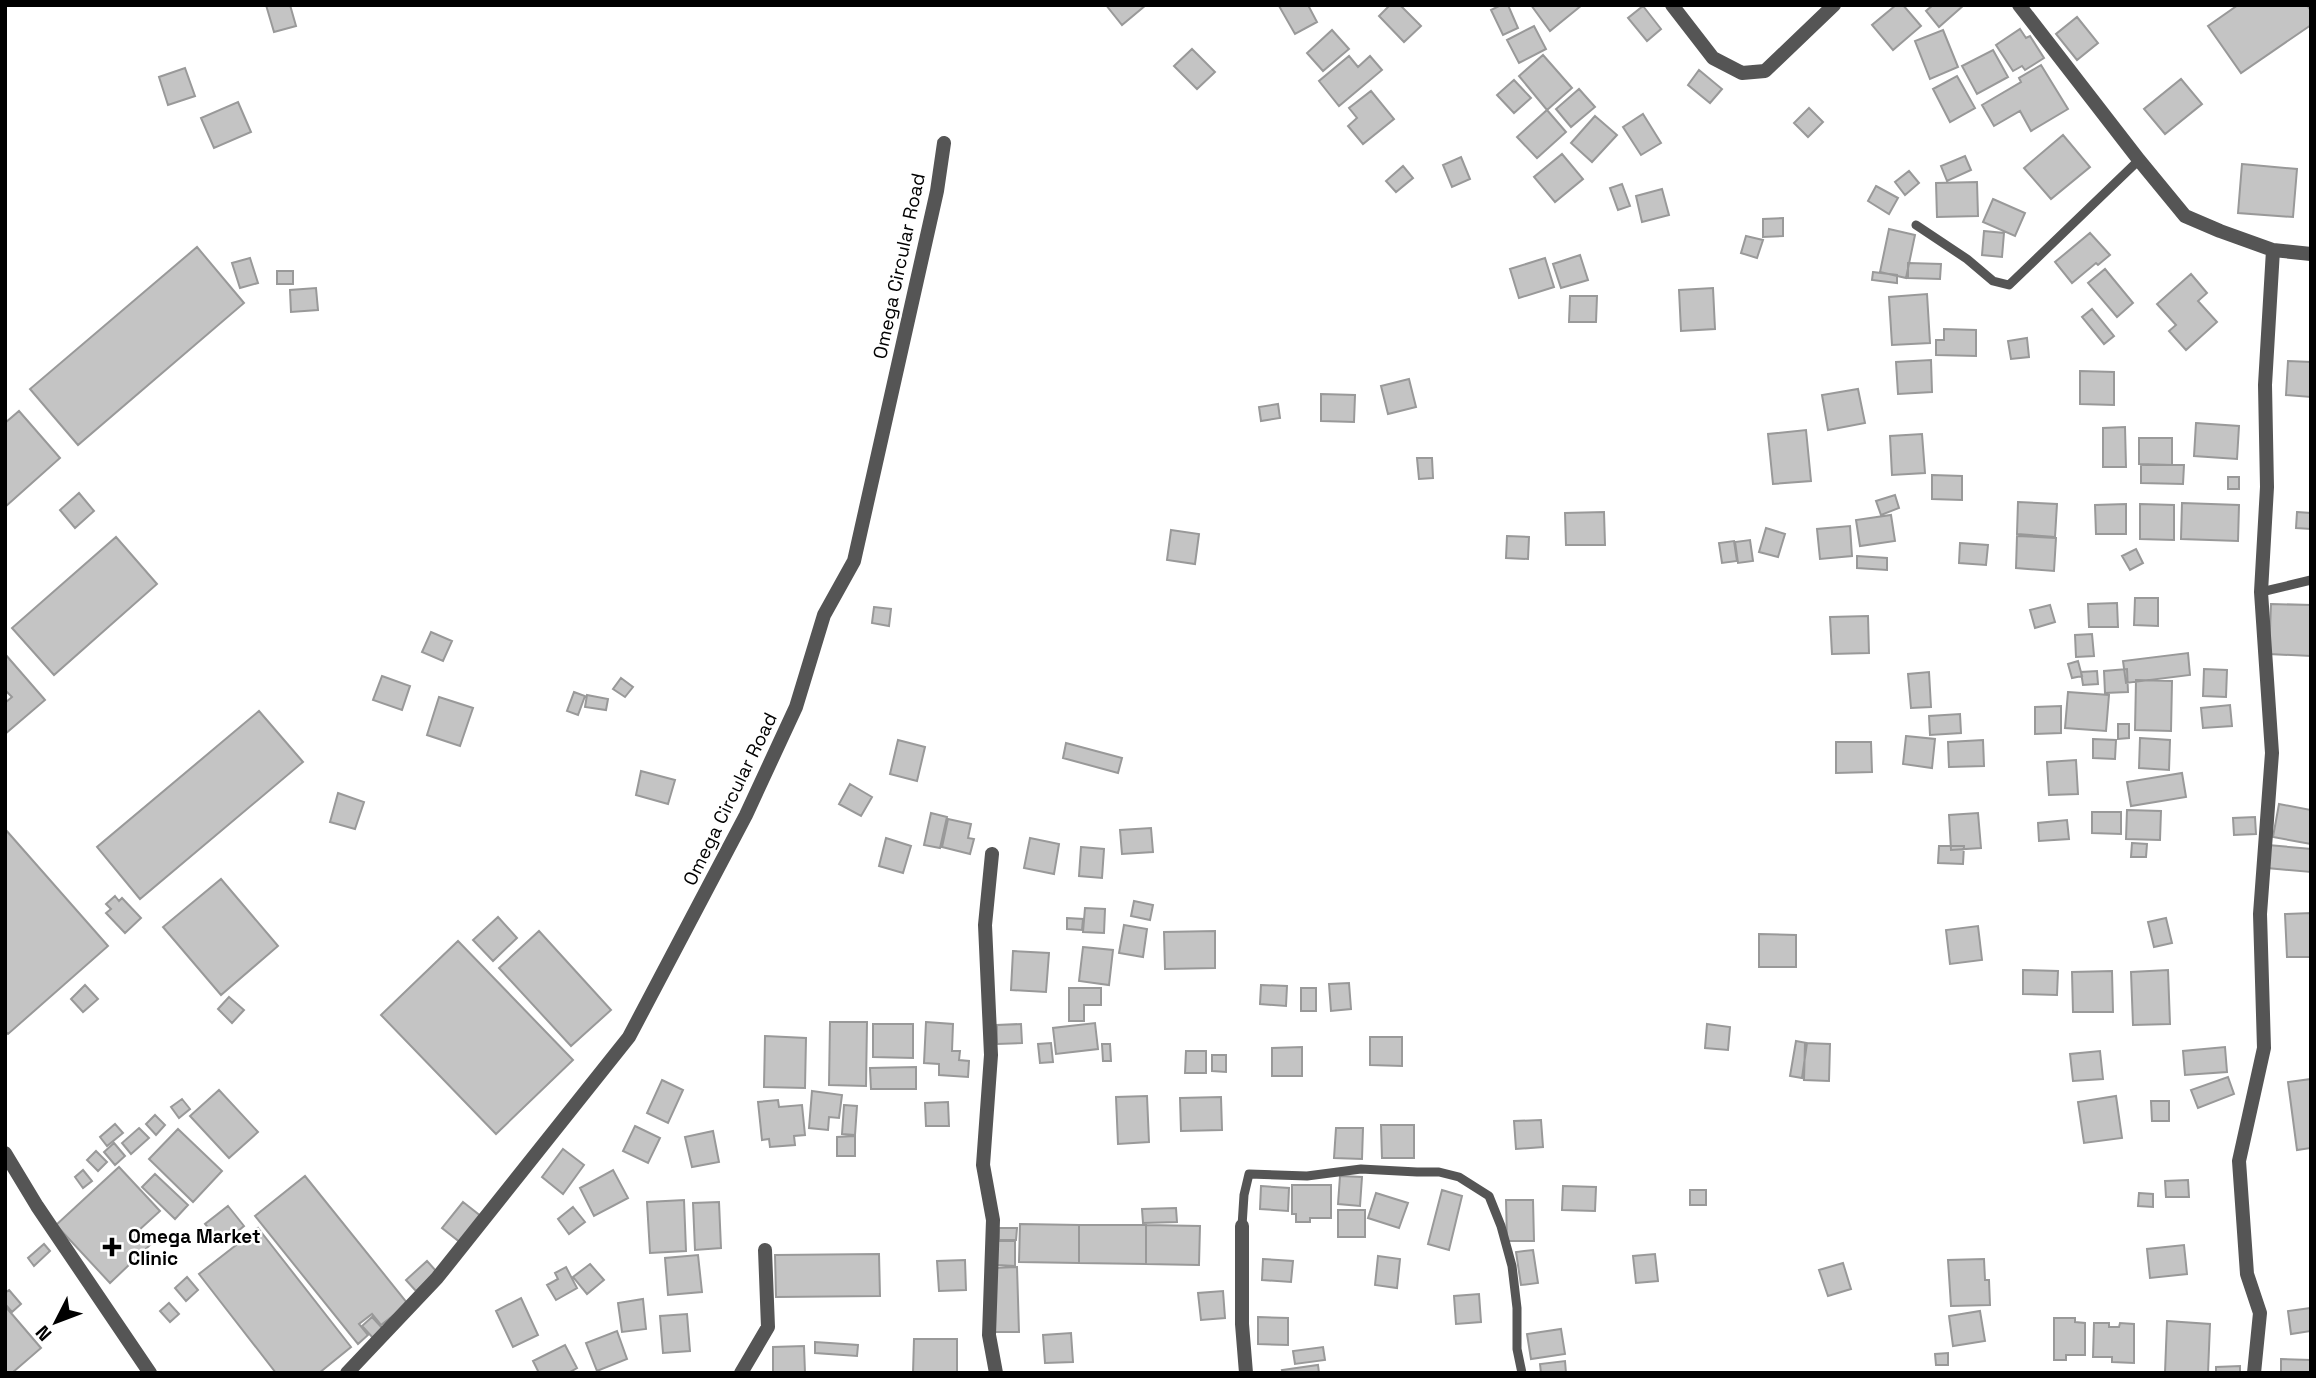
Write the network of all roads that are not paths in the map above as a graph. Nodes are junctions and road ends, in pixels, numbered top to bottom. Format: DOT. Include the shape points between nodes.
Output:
graph roads {
  1 [pos="1672,5"];
  2 [pos="1833,5"];
  3 [pos="2019,5"];
  4 [pos="944,143"];
  5 [pos="2139,160"];
  6 [pos="1916,225"];
  7 [pos="2273,250"];
  8 [pos="2311,254"];
  9 [pos="2311,580"];
  10 [pos="2261,592"];
  11 [pos="992,854"];
  12 [pos="5,1153"];
  13 [pos="1242,1226"];
  14 [pos="765,1250"];
  15 [pos="150,1373"];
  16 [pos="347,1373"];
  17 [pos="741,1373"];
  18 [pos="996,1373"];
  19 [pos="1246,1373"];
  20 [pos="1522,1373"];
  21 [pos="2254,1373"];
  1 -- 2 [label="street" via="1713,58 1742,73 1765,71"];
  3 -- 5 [label="street"];
  4 -- 16 [label="street, Omega Circular Road" via="855,561 824,615 796,707 746,815 629,1037 437,1278"];
  5 -- 6 [label="lane" via="2009,285 1993,281"];
  5 -- 7 [label="street" via="2185,216"];
  7 -- 8 [label="street"];
  7 -- 10 [label="street"];
  9 -- 10 [label="lane"];
  10 -- 21 [label="street" via="2272,753 2260,914 2264,1048 2239,1161 2247,1275 2260,1313"];
  11 -- 18 [label="street" via="985,925 991,1055 983,1165 993,1220 989,1335"];
  12 -- 15 [label="street"];
  13 -- 19 [label="street"];
  13 -- 20 [label="lane" via="1249,1174 1307,1176 1361,1168 1460,1177 1489,1196 1501,1226 1512,1266"];
  14 -- 17 [label="street" via="768,1327"];
}
